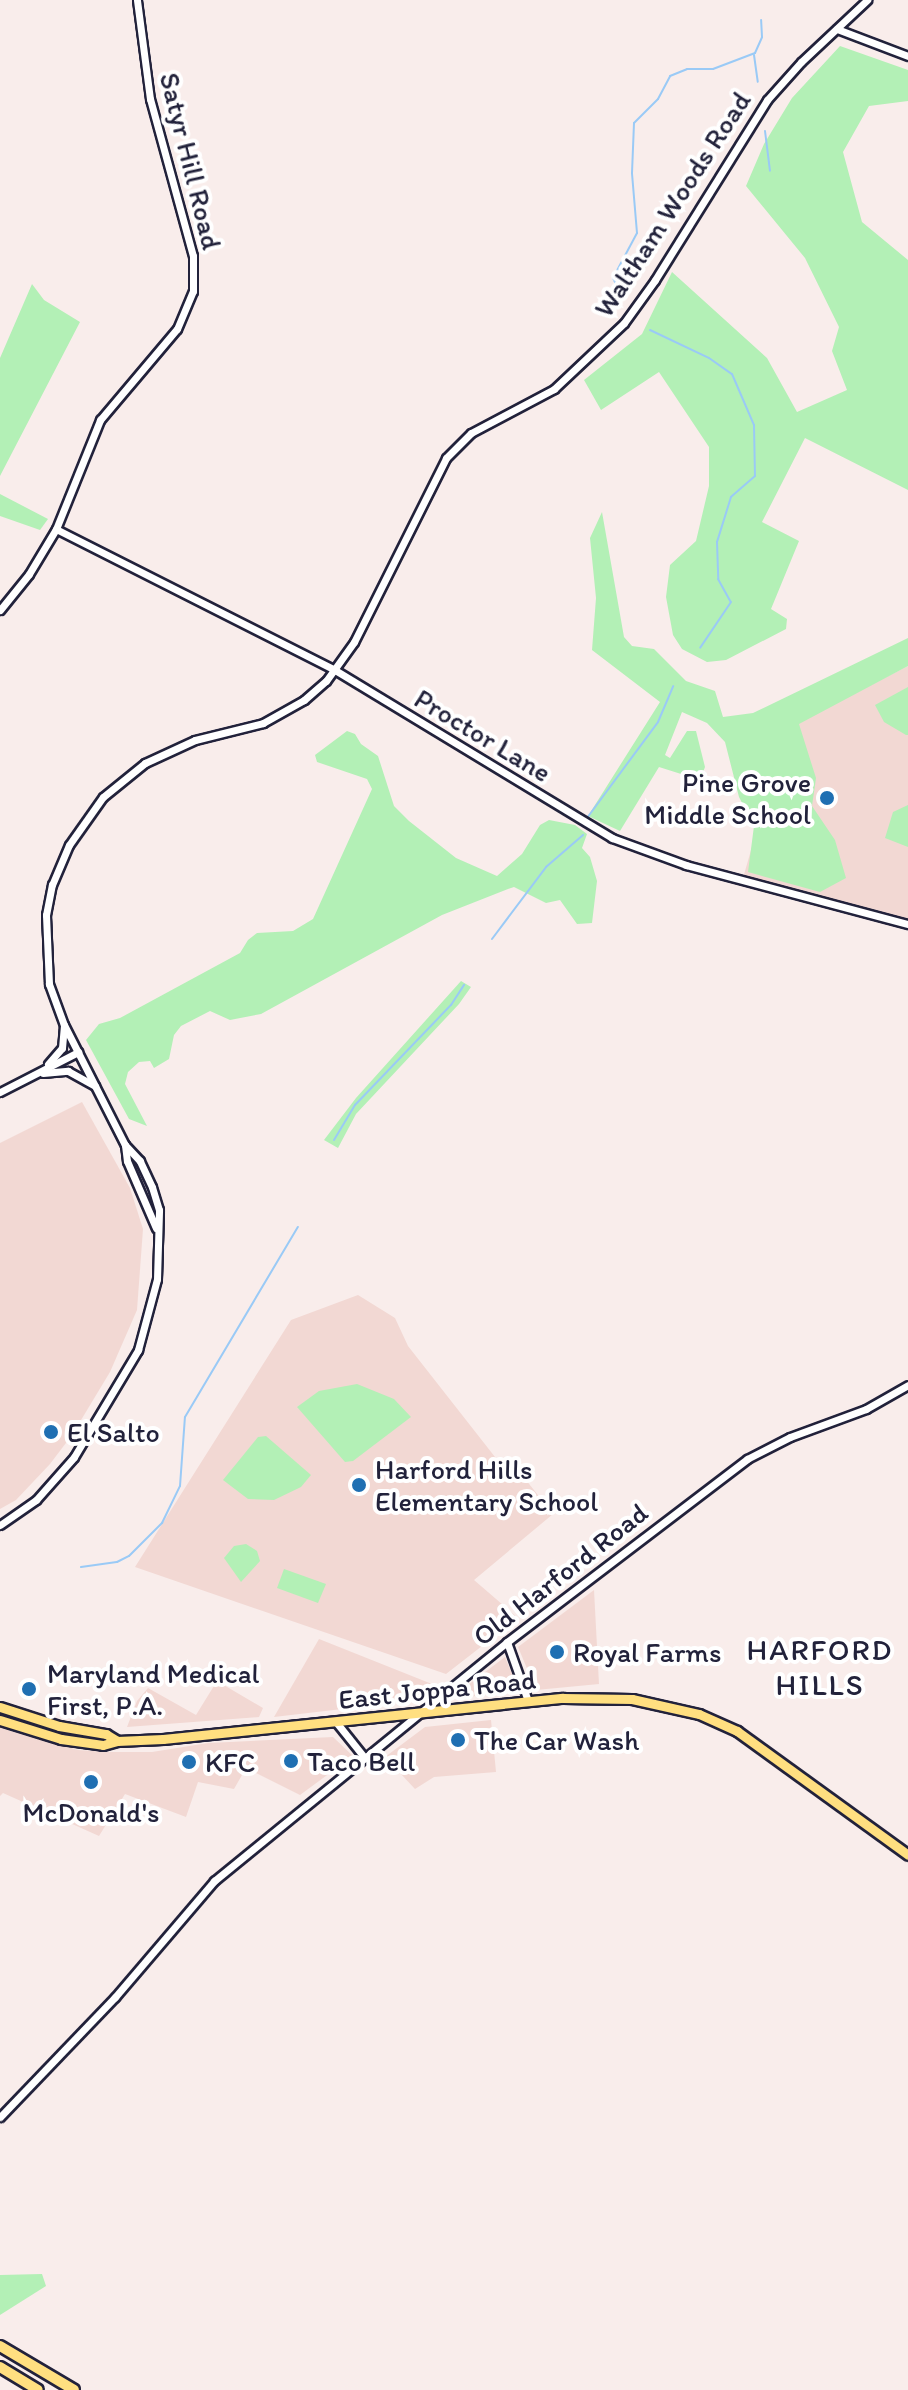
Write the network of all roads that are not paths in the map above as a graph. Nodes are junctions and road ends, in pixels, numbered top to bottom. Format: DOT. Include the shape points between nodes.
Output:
graph roads {
  1 [pos="137,0"];
  2 [pos="867,0"];
  3 [pos="837,29"];
  4 [pos="908,56"];
  5 [pos="56,529"];
  6 [pos="0,610"];
  7 [pos="335,670"];
  8 [pos="908,924"];
  9 [pos="64,1025"];
  10 [pos="78,1052"];
  11 [pos="33,1075"];
  12 [pos="95,1086"];
  13 [pos="0,1092"];
  14 [pos="125,1145"];
  15 [pos="156,1228"];
  16 [pos="908,1385"];
  17 [pos="0,1525"];
  18 [pos="507,1642"];
  19 [pos="528,1701"];
  20 [pos="0,1707"];
  21 [pos="420,1713"];
  22 [pos="0,1720"];
  23 [pos="336,1722"];
  24 [pos="117,1741"];
  25 [pos="364,1757"];
  26 [pos="908,1855"];
  27 [pos="0,2117"];
  28 [pos="0,2346"];
  29 [pos="0,2367"];
  30 [pos="38,2390"];
  31 [pos="74,2390"];
  1 -- 5 [label="street, Satyr Hill Road" via="150,99 193,256 193,291 177,329 96,427"];
  2 -- 3 [label="street, Waltham Woods Road"];
  3 -- 4 [label="street"];
  3 -- 7 [label="street, Waltham Woods Road" via="767,100 624,323 554,389 471,433 446,458"];
  5 -- 6 [label="street, Satyr Hill Road"];
  5 -- 7 [label="street, Proctor Lane"];
  7 -- 8 [label="street, Proctor Lane" via="612,838 686,865"];
  7 -- 9 [label="street, Waltham Woods Road" via="304,700 276,716 157,756 121,780 93,809 63,858 46,915 49,984"];
  9 -- 10 [label="street, Waltham Woods Road"];
  9 -- 11 [label="street" via="60,1053"];
  10 -- 11 [label="street"];
  10 -- 12 [label="street, Waltham Woods Road"];
  11 -- 12 [label="street" via="68,1071"];
  11 -- 13 [label="street"];
  12 -- 14 [label="street, Waltham Woods Road"];
  14 -- 15 [label="street, Waltham Woods Road"];
  14 -- 15 [label="street, Waltham Woods Road" via="152,1187 159,1210"];
  15 -- 17 [label="street, Waltham Woods Road" via="154,1295 133,1359 60,1475"];
  16 -- 18 [label="street, Old Harford Road" via="866,1409 747,1459"];
  18 -- 19 [label="street"];
  18 -- 21 [label="street, Old Harford Road"];
  19 -- 21 [label="main road, East Joppa Road"];
  19 -- 26 [label="main road, East Joppa Road" via="616,1697 699,1714 751,1740"];
  20 -- 24 [label="main road, East Joppa Road"];
  21 -- 23 [label="main road, East Joppa Road"];
  21 -- 25 [label="street, Old Harford Road"];
  22 -- 24 [label="main road, East Joppa Road" via="70,1741"];
  23 -- 24 [label="main road, East Joppa Road"];
  23 -- 25 [label="street"];
  25 -- 27 [label="street, Old Harford Road" via="200,1893 115,1997"];
  28 -- 31 [label="highway"];
  29 -- 30 [label="highway"];
}
